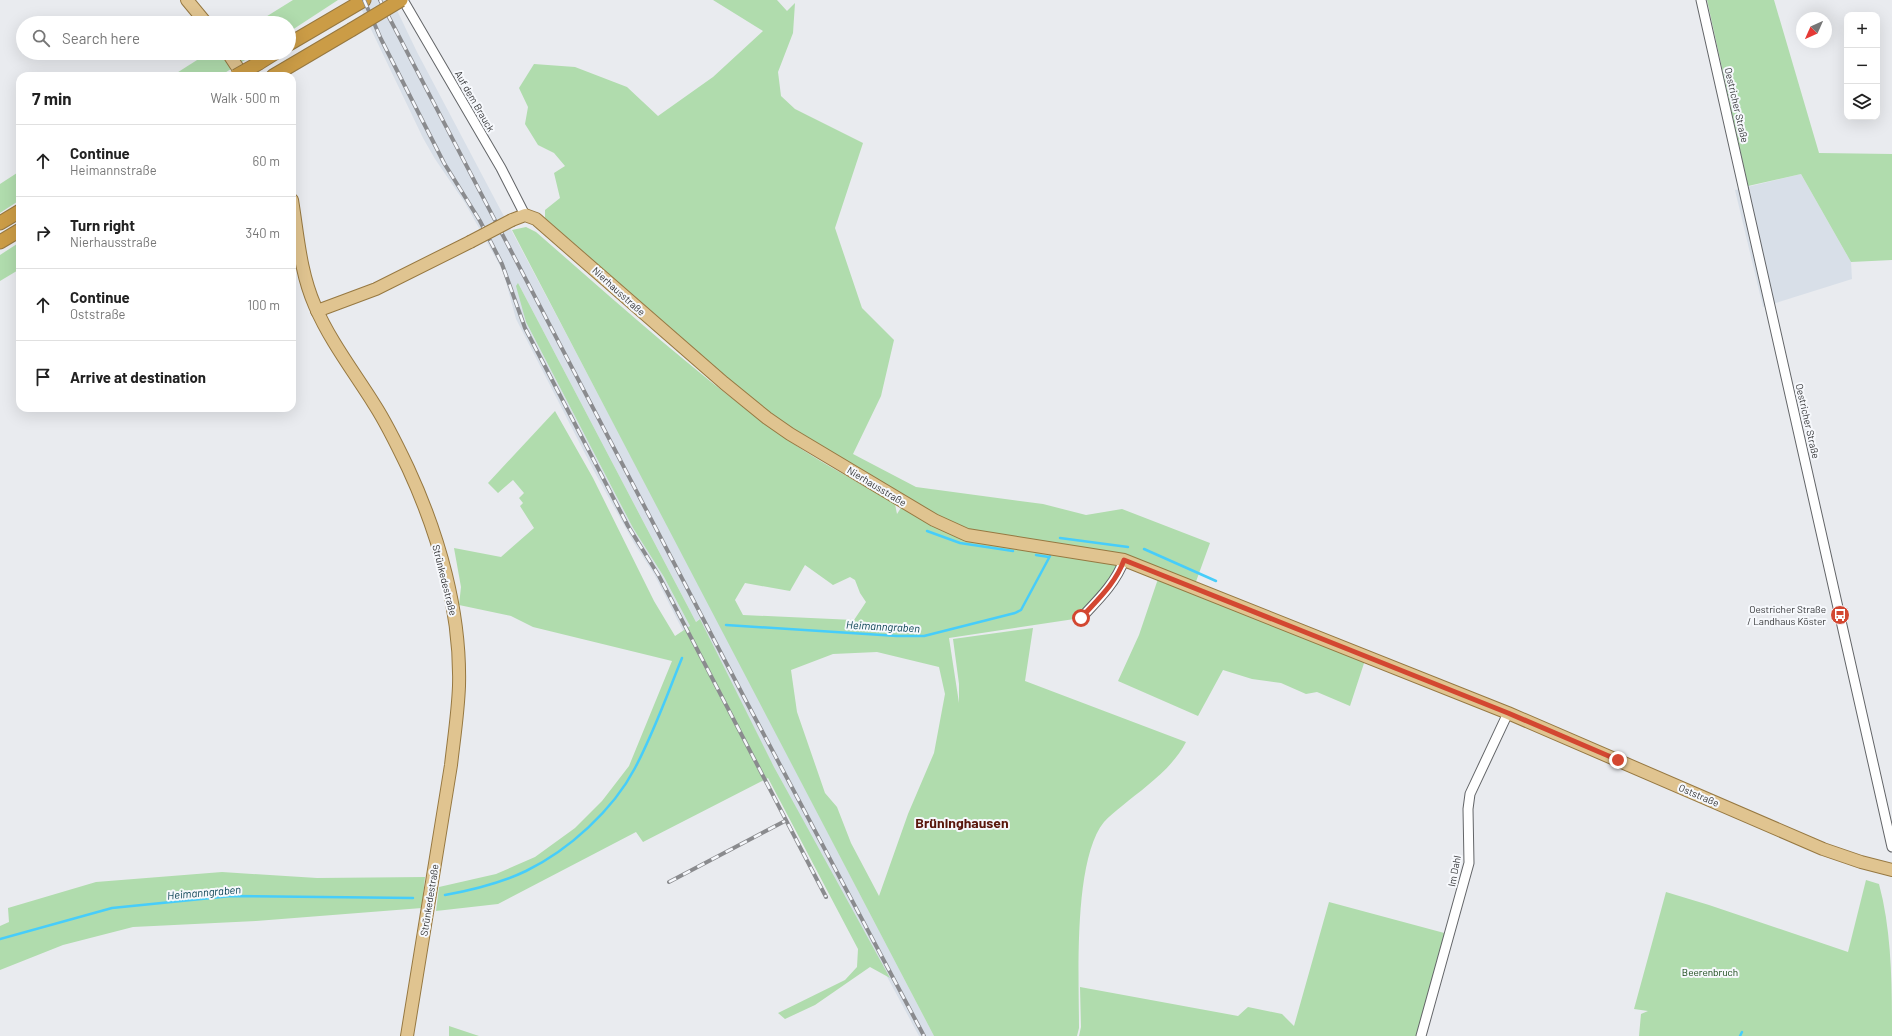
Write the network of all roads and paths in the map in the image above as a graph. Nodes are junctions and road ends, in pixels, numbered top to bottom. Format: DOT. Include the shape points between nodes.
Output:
graph roads {
  1 [pos="187,0"];
  2 [pos="364,0"];
  3 [pos="402,0"];
  4 [pos="1701,0"];
  5 [pos="200,16"];
  6 [pos="296,40"];
  7 [pos="232,60"];
  8 [pos="264,60"];
  9 [pos="240,72"];
  10 [pos="243,72"];
  11 [pos="280,72"];
  12 [pos="16,213"];
  13 [pos="525,214"];
  14 [pos="0,223"];
  15 [pos="296,226"];
  16 [pos="16,232"];
  17 [pos="0,242"];
  18 [pos="317,311"];
  19 [pos="1124,560"];
  20 [pos="1081,618"];
  21 [pos="1508,713"];
  22 [pos="1892,847"];
  23 [pos="1892,870"];
  24 [pos="407,1036"];
  25 [pos="1421,1036"];
  1 -- 5 [label="main road"];
  2 -- 6 [label="highway"];
  3 -- 11 [label="highway, bridge"];
  3 -- 13 [label="street, Auf dem Brauck" via="501,168"];
  4 -- 22 [label="street, Oestricher Straße"];
  7 -- 9 [label="main road"];
  8 -- 10 [label="highway, bridge"];
  12 -- 14 [label="highway"];
  13 -- 18 [label="main road, bridge" via="376,289"];
  13 -- 19 [label="main road, Nierhausstraße" via="545,226 701,364 767,418 934,520 967,535"];
  15 -- 18 [label="main road, Strünkedestraße" via="307,286"];
  16 -- 17 [label="highway"];
  18 -- 24 [label="main road, Strünkedestraße" via="375,406 408,468 428,517 440,556 454,618 459,685 457,719"];
  19 -- 20 [label="street" via="1110,584"];
  19 -- 21 [label="main road, Nierhausstraße"];
  21 -- 23 [label="main road, Oststraße" via="1823,849"];
  21 -- 25 [label="street, Im Dahl" via="1470,794 1469,863"];
}
